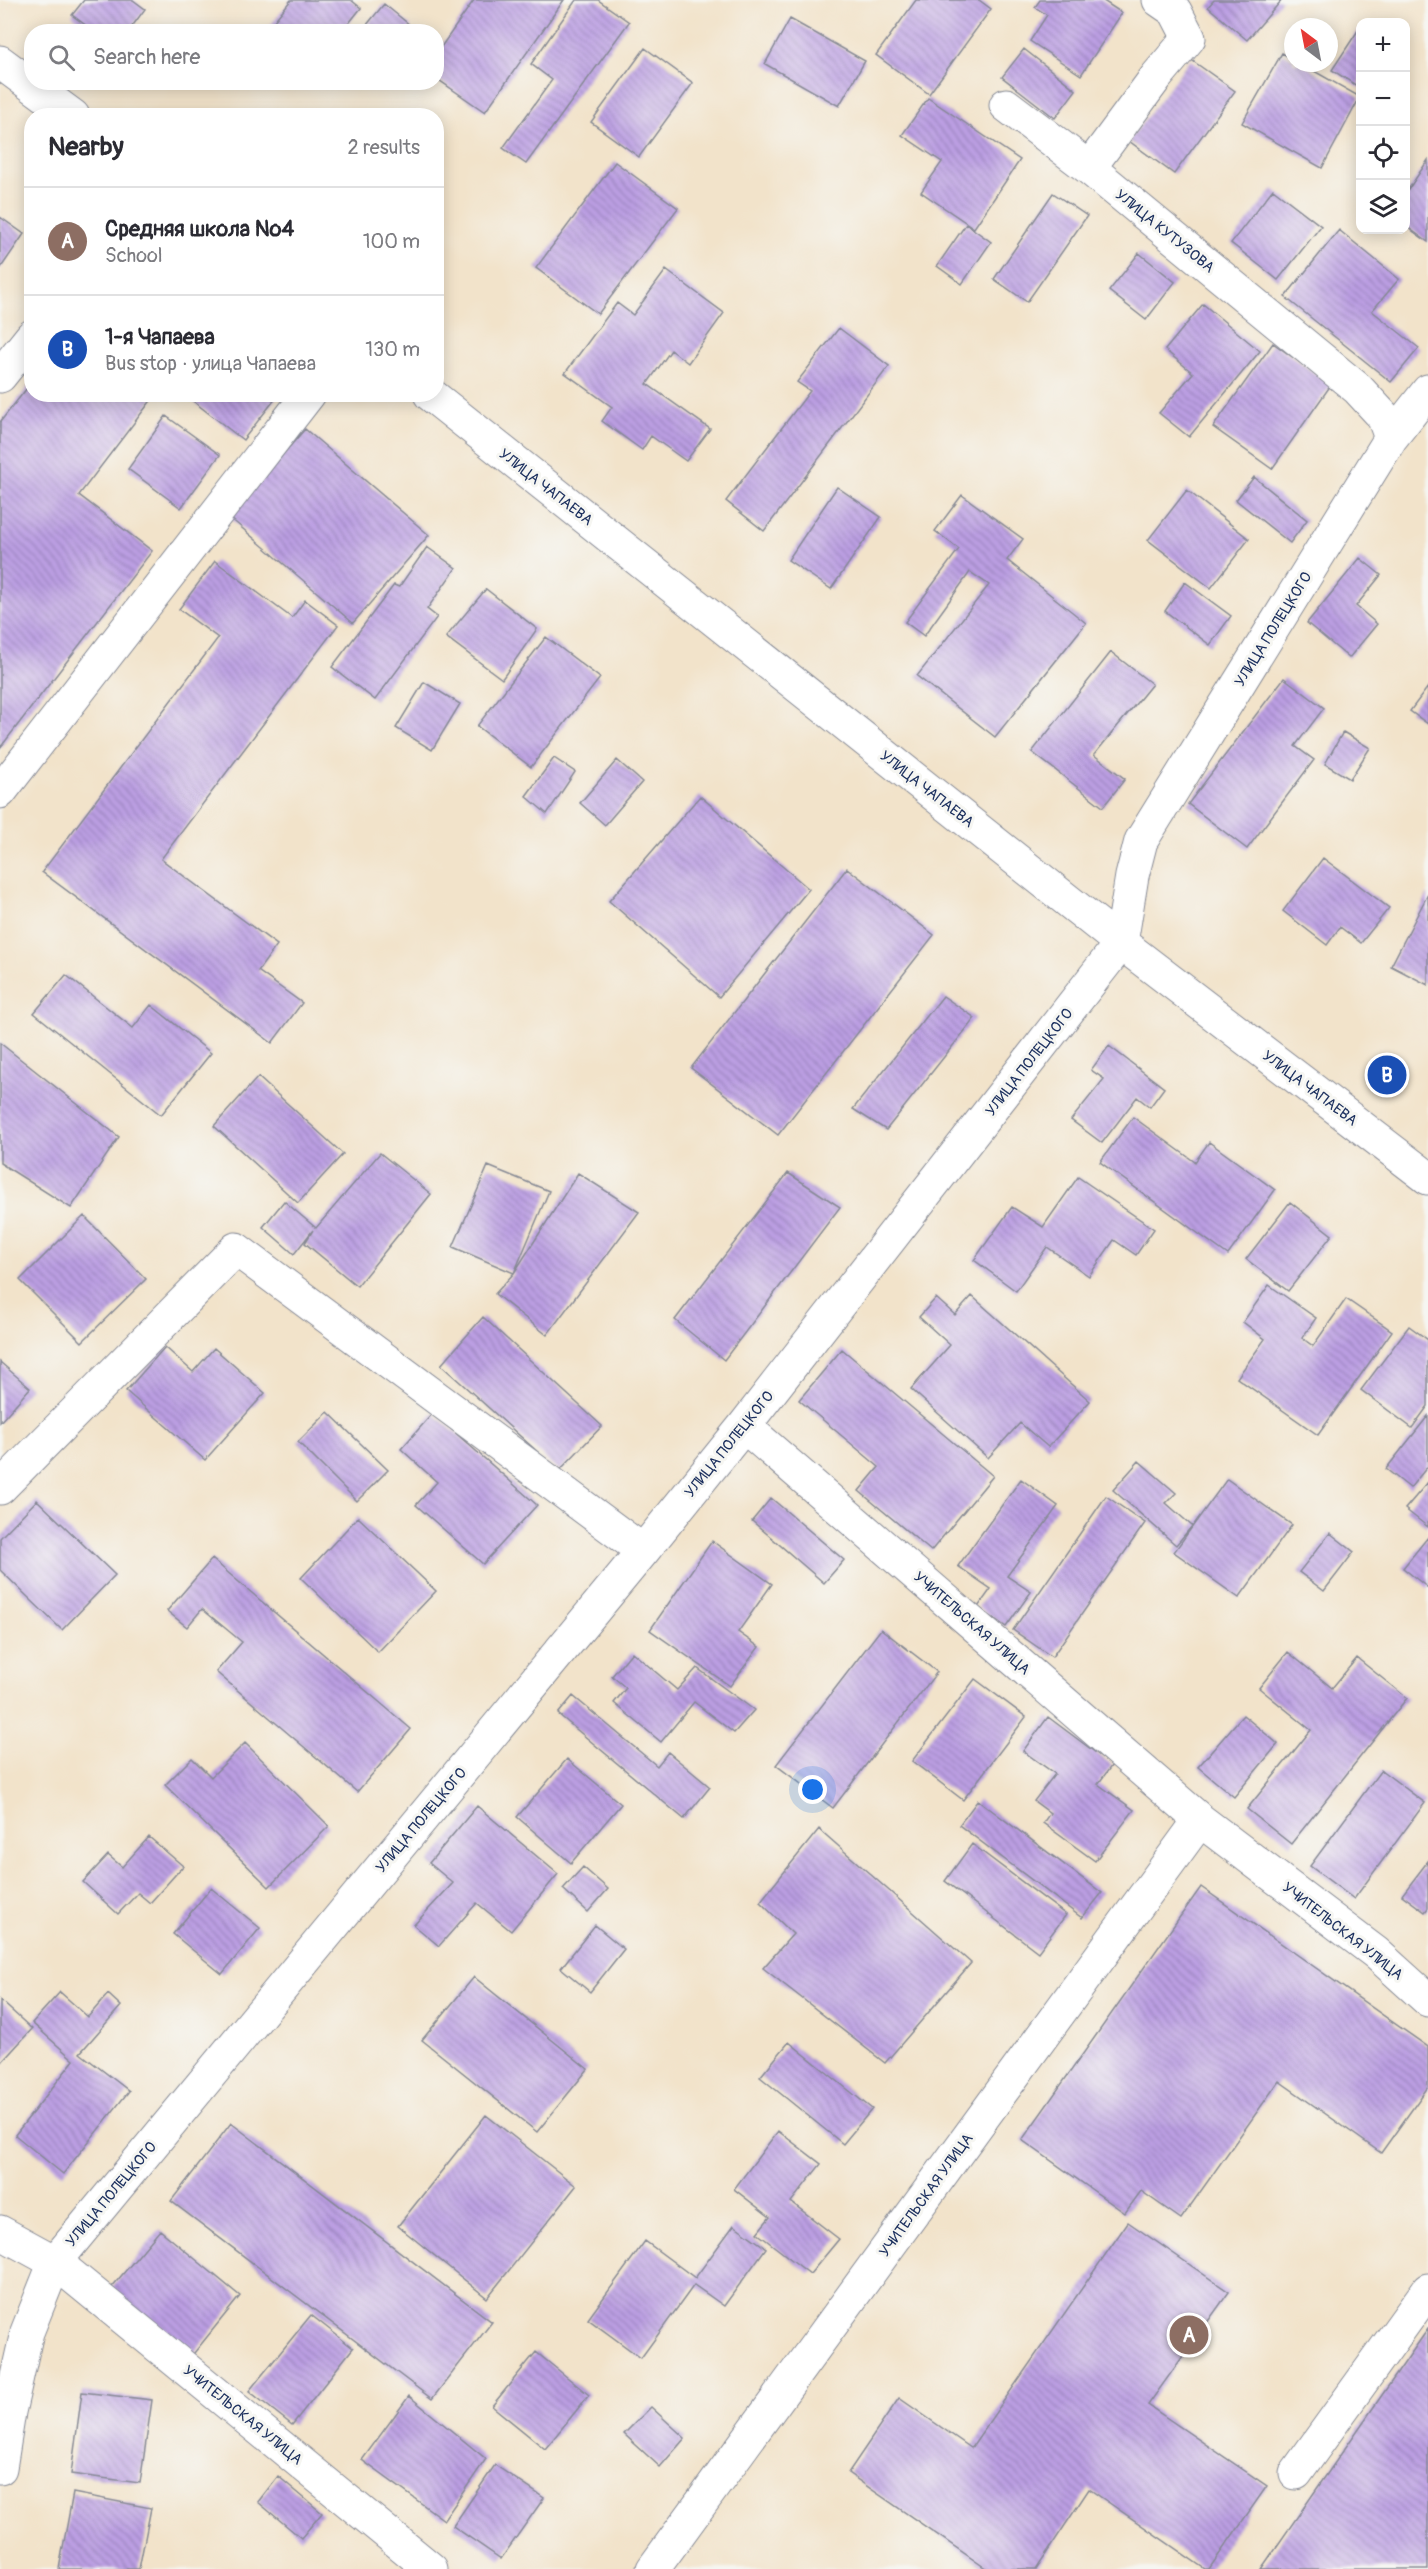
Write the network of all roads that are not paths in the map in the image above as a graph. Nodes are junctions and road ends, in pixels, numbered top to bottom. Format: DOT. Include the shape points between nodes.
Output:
graph roads {
  1 [pos="1159,0"];
  2 [pos="0,62"];
  3 [pos="24,80"];
  4 [pos="38,90"];
  5 [pos="1006,105"];
  6 [pos="62,108"];
  7 [pos="1089,168"];
  8 [pos="24,346"];
  9 [pos="0,376"];
  10 [pos="1428,392"];
  11 [pos="303,402"];
  12 [pos="440,402"];
  13 [pos="1392,438"];
  14 [pos="0,792"];
  15 [pos="1121,943"];
  16 [pos="1428,1178"];
  17 [pos="744,1425"];
  18 [pos="0,1488"];
  19 [pos="643,1551"];
  20 [pos="1200,1820"];
  21 [pos="1428,2000"];
  22 [pos="0,2232"];
  23 [pos="55,2262"];
  24 [pos="1428,2290"];
  25 [pos="0,2468"];
  26 [pos="1296,2473"];
  27 [pos="431,2569"];
  28 [pos="653,2569"];
  1 -- 7 [label="street" via="1175,11 1189,38"];
  2 -- 3 [label="street"];
  4 -- 6 [label="street"];
  5 -- 7 [label="street, УЛИЦА КУТУЗОВА"];
  7 -- 13 [label="street, УЛИЦА КУТУЗОВА" via="1358,389 1383,416"];
  8 -- 9 [label="street"];
  10 -- 13 [label="street, УЛИЦА ПОЛЕЦКОГО"];
  11 -- 14 [label="street"];
  12 -- 15 [label="street, УЛИЦА ЧАПАЕВА"];
  13 -- 15 [label="street, УЛИЦА ПОЛЕЦКОГО" via="1141,841"];
  15 -- 16 [label="street, УЛИЦА ЧАПАЕВА"];
  15 -- 17 [label="street, УЛИЦА ПОЛЕЦКОГО"];
  17 -- 19 [label="street, УЛИЦА ПОЛЕЦКОГО"];
  17 -- 20 [label="street, УЧИТЕЛЬСКАЯ УЛИЦА"];
  18 -- 19 [label="street" via="236,1249"];
  19 -- 23 [label="street, УЛИЦА ПОЛЕЦКОГО"];
  20 -- 21 [label="street, УЧИТЕЛЬСКАЯ УЛИЦА" via="1376,1953"];
  20 -- 28 [label="street, УЧИТЕЛЬСКАЯ УЛИЦА"];
  22 -- 23 [label="street, УЧИТЕЛЬСКАЯ УЛИЦА"];
  23 -- 25 [label="street, УЛИЦА ПОЛЕЦКОГО" via="27,2332"];
  23 -- 27 [label="street, УЧИТЕЛЬСКАЯ УЛИЦА"];
  24 -- 26 [label="street"];
}
